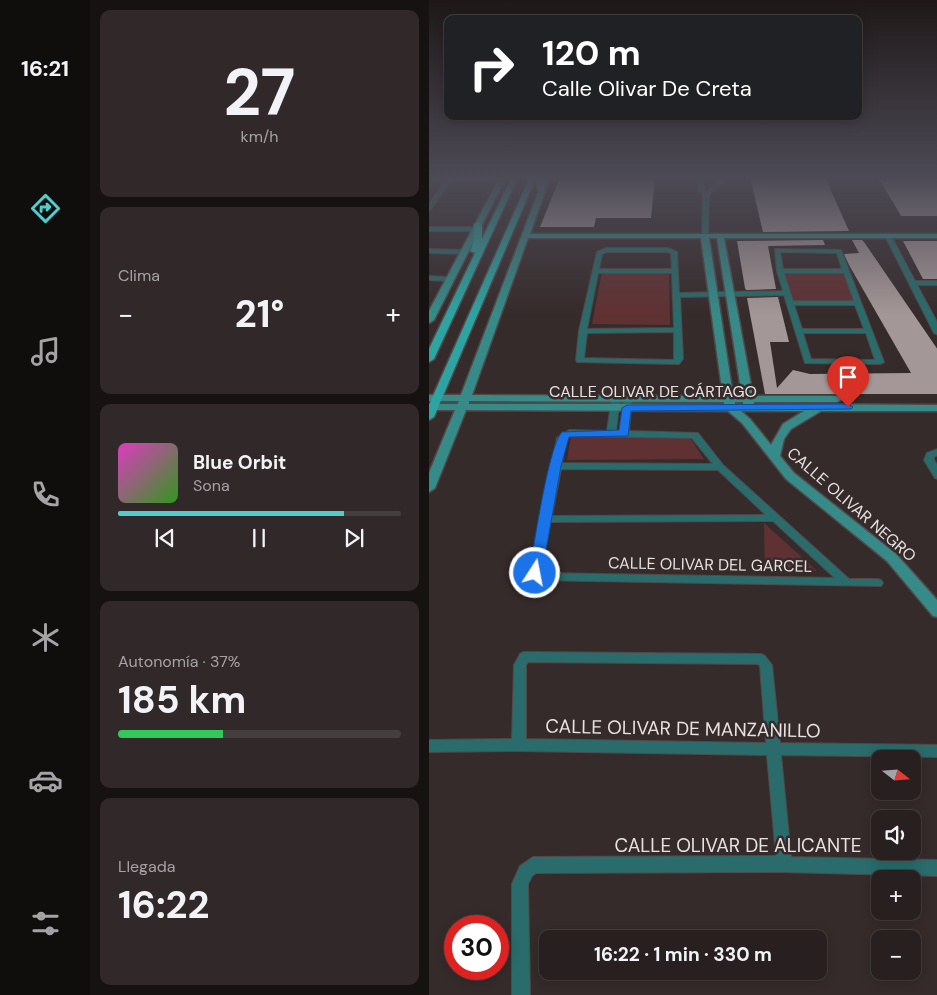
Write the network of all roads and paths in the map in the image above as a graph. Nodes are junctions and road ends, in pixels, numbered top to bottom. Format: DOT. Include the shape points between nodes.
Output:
graph roads {
  1 [pos="478,223"];
  2 [pos="493,223"];
  3 [pos="512,223"];
  4 [pos="531,223"];
  5 [pos="705,223"];
  6 [pos="476,227"];
  7 [pos="429,229"];
  8 [pos="704,233"];
  9 [pos="527,236"];
  10 [pos="720,236"];
  11 [pos="888,236"];
  12 [pos="937,236"];
  13 [pos="429,251"];
  14 [pos="463,252"];
  15 [pos="476,260"];
  16 [pos="595,271"];
  17 [pos="780,271"];
  18 [pos="846,271"];
  19 [pos="674,272"];
  20 [pos="429,278"];
  21 [pos="449,279"];
  22 [pos="937,283"];
  23 [pos="913,285"];
  24 [pos="937,288"];
  25 [pos="786,291"];
  26 [pos="676,292"];
  27 [pos="711,292"];
  28 [pos="730,292"];
  29 [pos="789,302"];
  30 [pos="859,303"];
  31 [pos="432,308"];
  32 [pos="429,320"];
  33 [pos="676,330"];
  34 [pos="583,331"];
  35 [pos="799,331"];
  36 [pos="869,331"];
  37 [pos="937,333"];
  38 [pos="429,359"];
  39 [pos="937,400"];
  40 [pos="464,403"];
  41 [pos="621,403"];
  42 [pos="729,403"];
  43 [pos="749,403"];
  44 [pos="431,405"];
  45 [pos="820,408"];
  46 [pos="937,408"];
  47 [pos="746,421"];
  48 [pos="611,433"];
  49 [pos="624,433"];
  50 [pos="937,452"];
  51 [pos="774,458"];
  52 [pos="555,466"];
  53 [pos="720,467"];
  54 [pos="937,476"];
  55 [pos="429,488"];
  56 [pos="546,518"];
  57 [pos="775,518"];
  58 [pos="846,582"];
  59 [pos="877,583"];
  60 [pos="937,612"];
  61 [pos="519,745"];
  62 [pos="429,746"];
  63 [pos="775,748"];
  64 [pos="937,752"];
  65 [pos="785,864"];
  66 [pos="937,868"];
  67 [pos="521,995"];
  1 -- 6 [label="street"];
  2 -- 15 [label="main road"];
  3 -- 44 [label="main road"];
  4 -- 9 [label="street"];
  5 -- 8 [label="street"];
  6 -- 7 [label="street"];
  6 -- 14 [label="street"];
  6 -- 15 [label="main road"];
  8 -- 9 [label="street"];
  8 -- 10 [label="street"];
  8 -- 27 [label="street"];
  9 -- 40 [label="street"];
  10 -- 11 [label="street"];
  10 -- 28 [label="street"];
  11 -- 12 [label="street"];
  11 -- 23 [label="street"];
  13 -- 14 [label="street"];
  14 -- 21 [label="street"];
  15 -- 38 [label="main road"];
  16 -- 19 [label="street"];
  16 -- 19 [label="street" via="600,252 671,250 674,252"];
  16 -- 34 [label="street"];
  17 -- 18 [label="street"];
  17 -- 18 [label="street" via="776,252 779,250 838,250"];
  17 -- 25 [label="street"];
  18 -- 30 [label="street"];
  19 -- 26 [label="street"];
  20 -- 21 [label="street"];
  21 -- 31 [label="street"];
  22 -- 23 [label="street"];
  23 -- 24 [label="street"];
  23 -- 37 [label="street"];
  25 -- 28 [label="street"];
  25 -- 29 [label="street"];
  26 -- 27 [label="street"];
  26 -- 33 [label="street"];
  27 -- 28 [label="street"];
  27 -- 42 [label="street"];
  28 -- 43 [label="street"];
  29 -- 30 [label="street"];
  29 -- 35 [label="street"];
  30 -- 36 [label="street"];
  31 -- 32 [label="street"];
  33 -- 34 [label="street"];
  33 -- 34 [label="street" via="679,359 673,363 581,361"];
  35 -- 36 [label="street"];
  35 -- 36 [label="street" via="809,362 879,362"];
  39 -- 43 [label="street, CALLE OLIVAR DE CÁRTAGO"];
  40 -- 41 [label="street, CALLE OLIVAR DE CÁRTAGO"];
  40 -- 44 [label="street, CALLE OLIVAR DE CÁRTAGO"];
  40 -- 55 [label="street"];
  41 -- 42 [label="street, CALLE OLIVAR DE CÁRTAGO"];
  41 -- 48 [label="street"];
  41 -- 49 [label="street"];
  42 -- 43 [label="street, CALLE OLIVAR DE CÁRTAGO"];
  42 -- 47 [label="street, CALLE OLIVAR NEGRO"];
  43 -- 45 [label="street, CALLE OLIVAR DE CÁRTAGO"];
  43 -- 47 [label="street"];
  45 -- 46 [label="street, CALLE OLIVAR DE CÁRTAGO"];
  45 -- 51 [label="street" via="790,424 780,434 775,443"];
  47 -- 51 [label="street, CALLE OLIVAR NEGRO"];
  48 -- 49 [label="street"];
  48 -- 52 [label="street" via="566,434"];
  49 -- 53 [label="street" via="695,434"];
  50 -- 54 [label="street" via="929,460"];
  51 -- 60 [label="street, CALLE OLIVAR NEGRO" via="790,476 892,558"];
  52 -- 53 [label="street"];
  52 -- 56 [label="street"];
  53 -- 57 [label="street"];
  56 -- 57 [label="street"];
  56 -- 58 [label="street, CALLE OLIVAR DEL GARCEL" via="535,573 538,577"];
  57 -- 58 [label="street"];
  58 -- 59 [label="street, CALLE OLIVAR DEL GARCEL"];
  61 -- 62 [label="street, CALLE OLIVAR DE MANZANILLO"];
  61 -- 63 [label="street, CALLE OLIVAR DE MANZANILLO"];
  61 -- 63 [label="street" via="520,664 524,657 757,658 766,665"];
  63 -- 64 [label="street, CALLE OLIVAR DE MANZANILLO"];
  63 -- 65 [label="street"];
  65 -- 66 [label="street, CALLE OLIVAR DE ALICANTE"];
  65 -- 67 [label="street, CALLE OLIVAR DE ALICANTE" via="533,865 520,884"];
}
